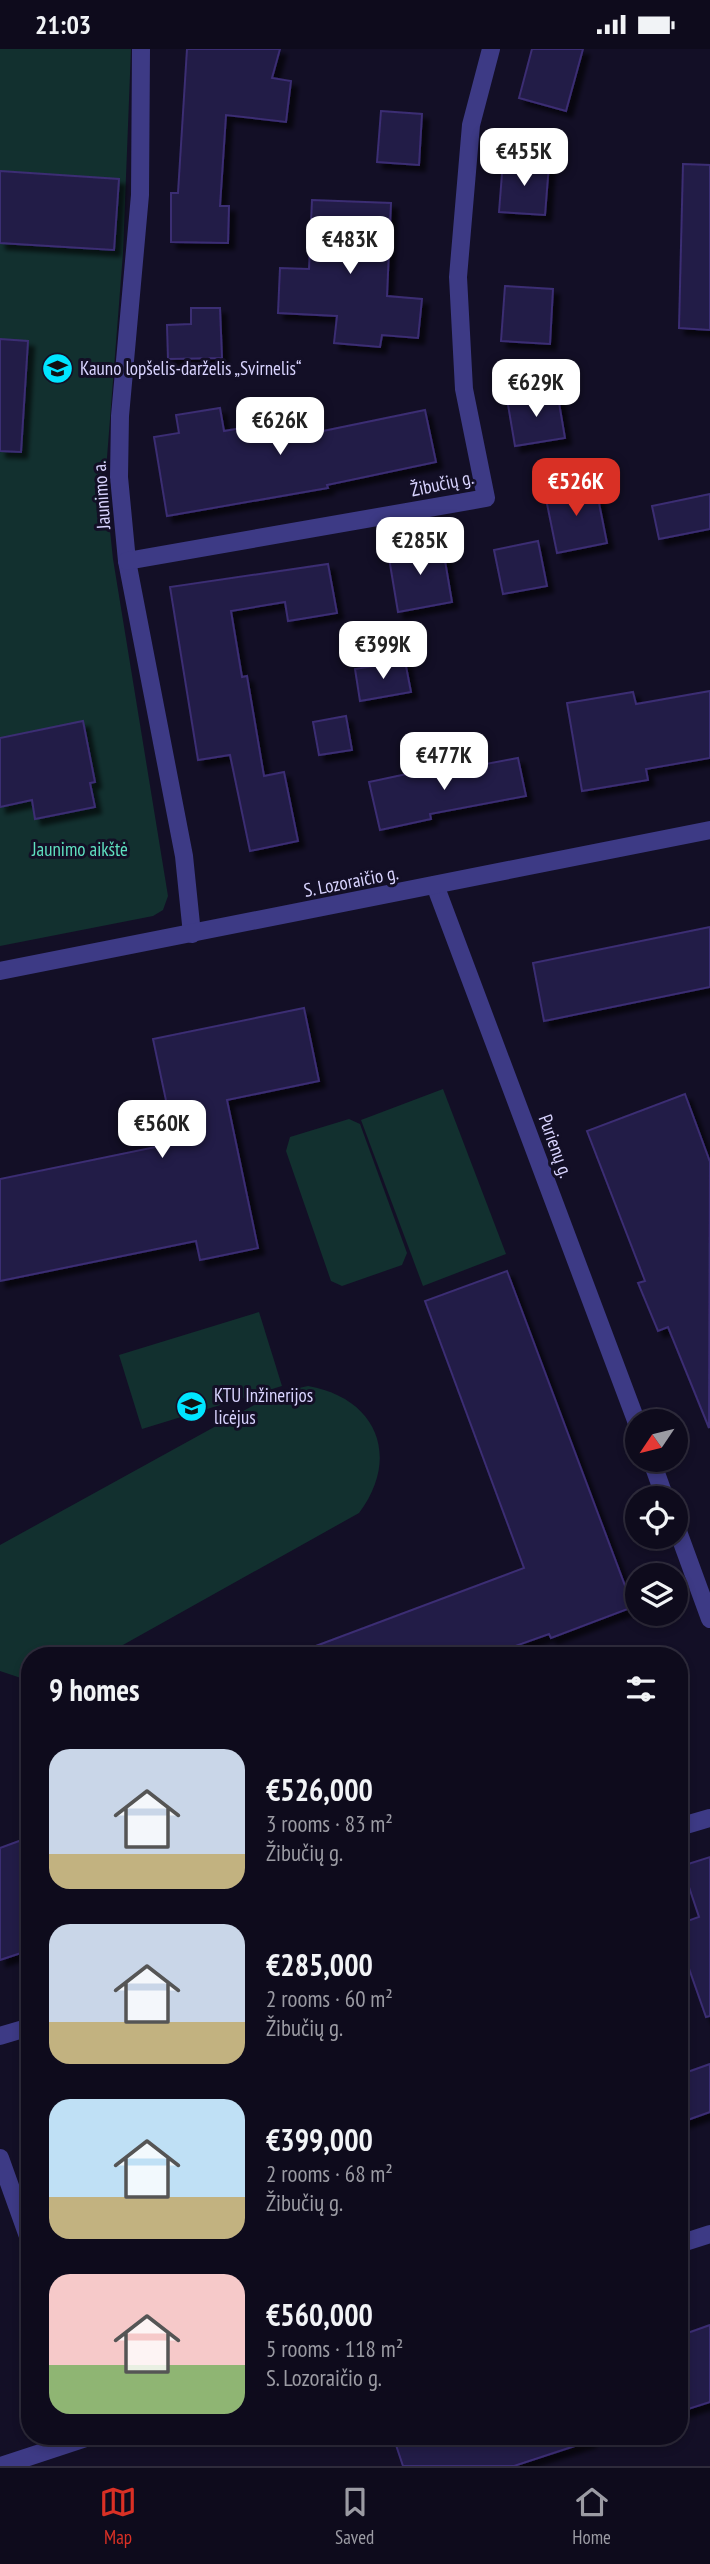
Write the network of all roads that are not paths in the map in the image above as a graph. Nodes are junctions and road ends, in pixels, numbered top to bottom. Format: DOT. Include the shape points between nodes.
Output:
graph roads {
  1 [pos="141,49"];
  2 [pos="491,49"];
  3 [pos="127,561"];
  4 [pos="710,830"];
  5 [pos="435,885"];
  6 [pos="192,934"];
  7 [pos="0,971"];
  8 [pos="632,1409"];
  9 [pos="684,1549"];
  10 [pos="710,1619"];
  11 [pos="710,1818"];
  12 [pos="688,1825"];
  13 [pos="21,2030"];
  14 [pos="0,2036"];
  15 [pos="0,2158"];
  16 [pos="21,2217"];
  17 [pos="710,2234"];
  18 [pos="688,2241"];
  19 [pos="68,2445"];
  20 [pos="21,2463"];
  21 [pos="1,2466"];
  1 -- 3 [label="street, Jaunimo a." via="139,195 120,428 119,477"];
  2 -- 3 [label="street, Žibučių g." via="471,125 458,277 464,389 486,498"];
  3 -- 6 [label="street, Jaunimo a." via="184,856"];
  4 -- 5 [label="street, S. Lozoraičio g."];
  5 -- 6 [label="street, S. Lozoraičio g."];
  5 -- 8 [label="street, Purienų g."];
  6 -- 7 [label="street, S. Lozoraičio g."];
  9 -- 10 [label="street"];
  11 -- 12 [label="street"];
  13 -- 14 [label="street"];
  15 -- 16 [label="street"];
  17 -- 18 [label="street"];
  19 -- 20 [label="street"];
  20 -- 21 [label="street"];
}
